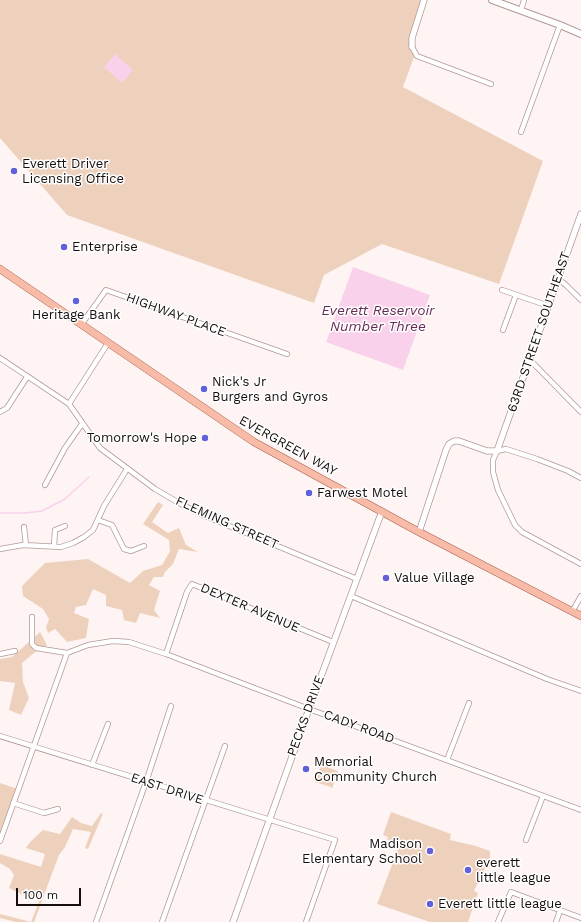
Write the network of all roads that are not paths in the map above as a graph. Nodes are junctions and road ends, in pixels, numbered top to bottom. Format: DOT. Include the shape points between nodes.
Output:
graph roads {
  1 [pos="424,0"];
  2 [pos="492,0"];
  3 [pos="524,0"];
  4 [pos="521,10"];
  5 [pos="560,25"];
  6 [pos="581,34"];
  7 [pos="412,47"];
  8 [pos="491,84"];
  9 [pos="521,132"];
  10 [pos="581,214"];
  11 [pos="0,269"];
  12 [pos="558,279"];
  13 [pos="502,290"];
  14 [pos="516,295"];
  15 [pos="581,300"];
  16 [pos="549,306"];
  17 [pos="81,325"];
  18 [pos="503,330"];
  19 [pos="108,343"];
  20 [pos="287,354"];
  21 [pos="0,358"];
  22 [pos="530,360"];
  23 [pos="27,377"];
  24 [pos="69,404"];
  25 [pos="0,412"];
  26 [pos="581,412"];
  27 [pos="82,424"];
  28 [pos="497,451"];
  29 [pos="127,469"];
  30 [pos="581,478"];
  31 [pos="44,485"];
  32 [pos="382,511"];
  33 [pos="98,520"];
  34 [pos="65,526"];
  35 [pos="24,527"];
  36 [pos="419,532"];
  37 [pos="26,545"];
  38 [pos="54,546"];
  39 [pos="144,546"];
  40 [pos="0,548"];
  41 [pos="581,564"];
  42 [pos="357,579"];
  43 [pos="351,596"];
  44 [pos="581,596"];
  45 [pos="572,612"];
  46 [pos="581,616"];
  47 [pos="32,617"];
  48 [pos="333,642"];
  49 [pos="15,651"];
  50 [pos="67,653"];
  51 [pos="0,654"];
  52 [pos="166,654"];
  53 [pos="581,691"];
  54 [pos="469,703"];
  55 [pos="171,706"];
  56 [pos="309,709"];
  57 [pos="108,724"];
  58 [pos="0,736"];
  59 [pos="33,746"];
  60 [pos="225,746"];
  61 [pos="447,760"];
  62 [pos="92,765"];
  63 [pos="146,782"];
  64 [pos="543,796"];
  65 [pos="205,801"];
  66 [pos="13,803"];
  67 [pos="58,809"];
  68 [pos="581,810"];
  69 [pos="270,820"];
  70 [pos="526,840"];
  71 [pos="0,841"];
  72 [pos="560,911"];
  73 [pos="581,918"];
  74 [pos="96,922"];
  75 [pos="162,922"];
  76 [pos="233,922"];
  77 [pos="306,922"];
  78 [pos="498,922"];
  79 [pos="556,922"];
  1 -- 7 [label="street" via="412,38"];
  2 -- 4 [label="main road"];
  3 -- 4 [label="street"];
  4 -- 5 [label="main road"];
  5 -- 6 [label="main road"];
  5 -- 9 [label="street"];
  7 -- 8 [label="street" via="417,56"];
  10 -- 12 [label="street, 63RD STREET SOUTHEAST"];
  11 -- 17 [label="main road, EVERGREEN WAY"];
  12 -- 15 [label="street"];
  12 -- 16 [label="street, 63RD STREET SOUTHEAST"];
  13 -- 14 [label="street"];
  14 -- 16 [label="street"];
  14 -- 18 [label="street"];
  16 -- 22 [label="street, 63RD STREET SOUTHEAST"];
  17 -- 19 [label="main road, EVERGREEN WAY"];
  17 -- 20 [label="street, HIGHWAY PLACE" via="106,290"];
  19 -- 24 [label="street"];
  19 -- 32 [label="main road, EVERGREEN WAY" via="254,442"];
  21 -- 23 [label="street, FLEMING STREET"];
  22 -- 26 [label="street"];
  22 -- 28 [label="street, 63RD STREET SOUTHEAST"];
  23 -- 24 [label="street, FLEMING STREET"];
  23 -- 25 [label="street" via="7,408"];
  24 -- 27 [label="street, FLEMING STREET"];
  27 -- 29 [label="street, FLEMING STREET" via="100,448"];
  27 -- 31 [label="street"];
  28 -- 30 [label="street" via="506,449"];
  28 -- 36 [label="street" via="487,451 458,441 449,444"];
  28 -- 41 [label="street" via="493,460 493,472 498,490 515,525 522,532"];
  29 -- 33 [label="street"];
  29 -- 42 [label="street, FLEMING STREET" via="179,503 205,516"];
  32 -- 36 [label="main road, EVERGREEN WAY"];
  32 -- 42 [label="street, PECKS DRIVE"];
  33 -- 38 [label="street" via="93,530 84,537 61,547"];
  33 -- 39 [label="street" via="112,525 124,549 131,551"];
  34 -- 38 [label="street" via="55,530"];
  35 -- 37 [label="street"];
  36 -- 45 [label="main road, EVERGREEN WAY"];
  37 -- 38 [label="street"];
  37 -- 40 [label="street"];
  42 -- 43 [label="street, PECKS DRIVE"];
  43 -- 48 [label="street, PECKS DRIVE"];
  43 -- 53 [label="street"];
  44 -- 45 [label="street"];
  45 -- 46 [label="main road, EVERGREEN WAY"];
  47 -- 50 [label="street" via="32,644 36,648"];
  48 -- 52 [label="street, DEXTER AVENUE" via="192,584"];
  48 -- 56 [label="street, PECKS DRIVE"];
  49 -- 51 [label="street"];
  50 -- 52 [label="street, CADY ROAD" via="88,645 113,641 129,642"];
  50 -- 59 [label="street"];
  52 -- 56 [label="street, CADY ROAD"];
  54 -- 61 [label="street"];
  55 -- 63 [label="street"];
  56 -- 61 [label="street, CADY ROAD"];
  56 -- 69 [label="street, PECKS DRIVE"];
  57 -- 62 [label="street"];
  58 -- 59 [label="street, EAST DRIVE"];
  59 -- 62 [label="street, EAST DRIVE"];
  59 -- 66 [label="street"];
  60 -- 65 [label="street"];
  61 -- 64 [label="street, CADY ROAD"];
  62 -- 63 [label="street, EAST DRIVE"];
  63 -- 65 [label="street, EAST DRIVE"];
  63 -- 74 [label="street"];
  64 -- 68 [label="street, CADY ROAD"];
  64 -- 70 [label="street"];
  65 -- 69 [label="street, EAST DRIVE"];
  65 -- 75 [label="street"];
  66 -- 67 [label="street" via="44,814"];
  66 -- 71 [label="street"];
  69 -- 76 [label="street, PECKS DRIVE"];
  69 -- 77 [label="street, EAST DRIVE" via="335,840"];
  72 -- 73 [label="street"];
  72 -- 78 [label="street" via="511,892"];
  72 -- 79 [label="street"];
}
